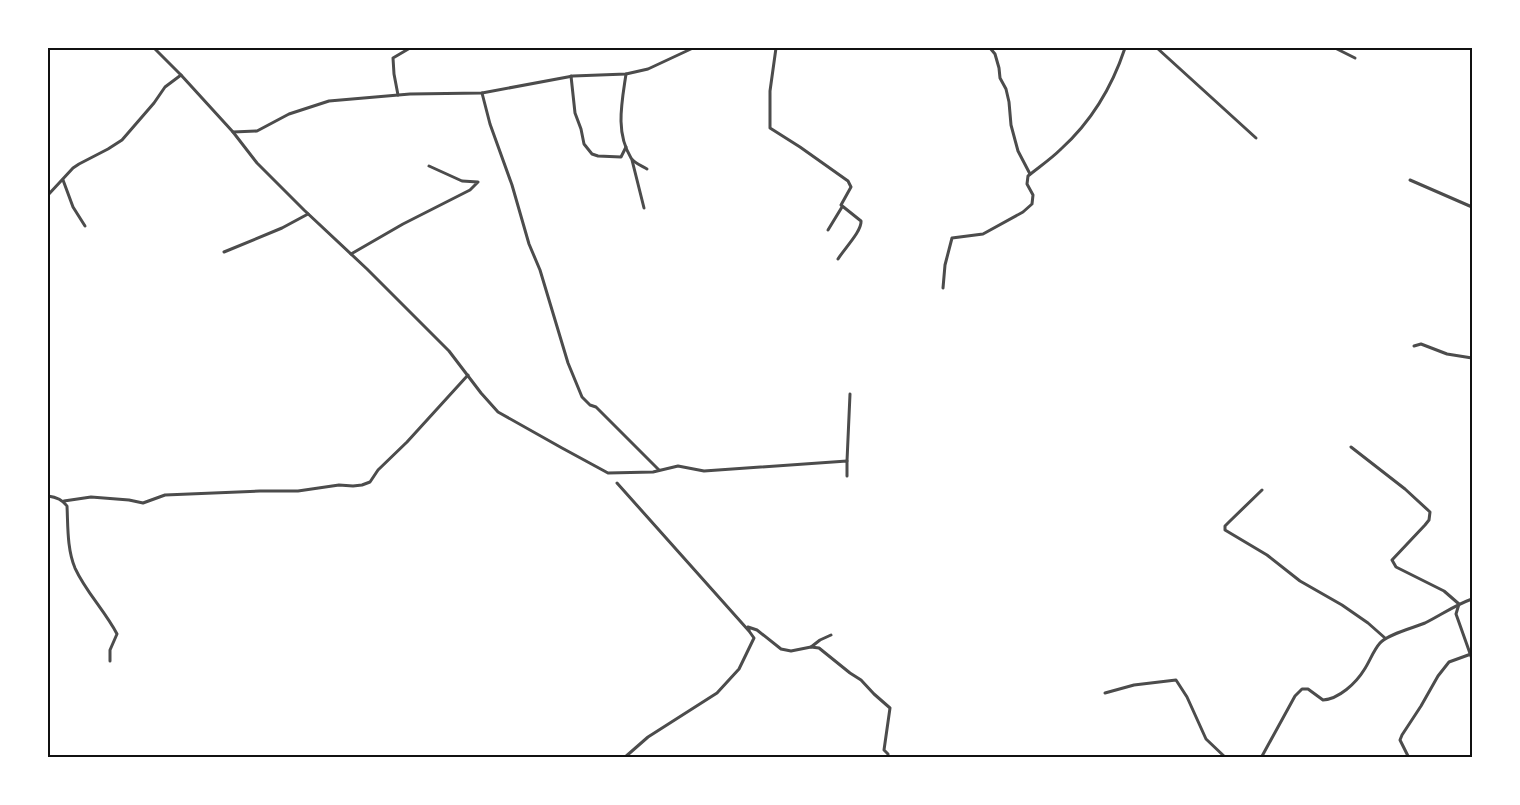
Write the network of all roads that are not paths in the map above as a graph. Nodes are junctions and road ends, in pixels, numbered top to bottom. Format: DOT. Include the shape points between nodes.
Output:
graph roads {
  1 [pos="154,48"];
  2 [pos="410,48"];
  3 [pos="693,48"];
  4 [pos="776,48"];
  5 [pos="990,48"];
  6 [pos="1125,48"];
  7 [pos="1157,48"];
  8 [pos="1335,48"];
  9 [pos="1356,58"];
  10 [pos="626,74"];
  11 [pos="181,75"];
  12 [pos="571,76"];
  13 [pos="482,93"];
  14 [pos="398,95"];
  15 [pos="233,132"];
  16 [pos="1256,138"];
  17 [pos="626,147"];
  18 [pos="632,159"];
  19 [pos="429,166"];
  20 [pos="647,169"];
  21 [pos="1030,174"];
  22 [pos="63,180"];
  23 [pos="1410,180"];
  24 [pos="48,195"];
  25 [pos="1472,206"];
  26 [pos="842,207"];
  27 [pos="644,208"];
  28 [pos="308,214"];
  29 [pos="85,226"];
  30 [pos="828,230"];
  31 [pos="224,252"];
  32 [pos="351,254"];
  33 [pos="838,259"];
  34 [pos="943,288"];
  35 [pos="1414,346"];
  36 [pos="1472,358"];
  37 [pos="468,375"];
  38 [pos="850,394"];
  39 [pos="1351,447"];
  40 [pos="847,462"];
  41 [pos="659,470"];
  42 [pos="847,476"];
  43 [pos="617,483"];
  44 [pos="1262,490"];
  45 [pos="48,496"];
  46 [pos="64,501"];
  47 [pos="1472,599"];
  48 [pos="1459,604"];
  49 [pos="749,631"];
  50 [pos="831,635"];
  51 [pos="1385,638"];
  52 [pos="811,647"];
  53 [pos="1471,654"];
  54 [pos="1472,659"];
  55 [pos="110,661"];
  56 [pos="1105,693"];
  57 [pos="624,758"];
  58 [pos="888,758"];
  59 [pos="1226,758"];
  60 [pos="1261,758"];
  61 [pos="1409,758"];
  1 -- 11 [label="street"];
  2 -- 14 [label="street" via="393,58"];
  3 -- 10 [label="street" via="648,69"];
  4 -- 26 [label="street" via="770,92 770,128 848,182 851,187"];
  5 -- 21 [label="street" via="1006,89 1018,151"];
  6 -- 21 [label="street" via="1112,82 1092,116 1060,150"];
  7 -- 16 [label="street"];
  8 -- 9 [label="street"];
  10 -- 12 [label="street"];
  10 -- 17 [label="street" via="620,118"];
  11 -- 15 [label="street"];
  11 -- 22 [label="street" via="165,87 122,140 73,168"];
  12 -- 13 [label="street"];
  12 -- 17 [label="street" via="575,113 584,144 598,156 621,156"];
  13 -- 14 [label="street"];
  13 -- 41 [label="street" via="582,398 596,407"];
  14 -- 15 [label="street" via="329,101 289,114 257,131"];
  15 -- 28 [label="street" via="257,163"];
  17 -- 18 [label="street"];
  18 -- 20 [label="street"];
  18 -- 27 [label="street"];
  19 -- 32 [label="street" via="462,181 478,182 470,190"];
  21 -- 34 [label="street" via="1027,184 1033,195 1032,204 1023,212 983,234 952,238"];
  22 -- 24 [label="street"];
  22 -- 29 [label="street" via="73,207"];
  23 -- 25 [label="street"];
  26 -- 30 [label="street"];
  26 -- 33 [label="street" via="862,223"];
  28 -- 31 [label="street"];
  28 -- 32 [label="street"];
  32 -- 37 [label="street" via="449,351"];
  35 -- 36 [label="street" via="1421,344 1447,354"];
  37 -- 41 [label="street" via="498,412 608,473"];
  37 -- 46 [label="street" via="370,482 298,491 165,495 143,503 90,497"];
  38 -- 40 [label="street"];
  39 -- 48 [label="street" via="1430,512 1429,520 1392,560 1394,564 1444,591"];
  40 -- 41 [label="street" via="704,471 678,466"];
  40 -- 42 [label="street"];
  43 -- 49 [label="street"];
  44 -- 51 [label="street" via="1225,526 1225,530 1358,616"];
  45 -- 46 [label="street"];
  46 -- 55 [label="street" via="74,567 117,634 110,650"];
  47 -- 48 [label="street"];
  48 -- 51 [label="street" via="1426,622"];
  48 -- 53 [label="street" via="1456,614"];
  49 -- 52 [label="street" via="748,627 757,630 781,649 791,651"];
  49 -- 57 [label="street" via="754,638 738,669 717,693 648,737"];
  50 -- 52 [label="street"];
  51 -- 60 [label="street" via="1364,671 1339,695 1323,700 1308,688 1302,689"];
  52 -- 58 [label="street" via="819,648 861,680 890,708 884,743"];
  53 -- 54 [label="street"];
  53 -- 61 [label="street" via="1449,662 1402,735 1400,740"];
  56 -- 59 [label="street" via="1134,685 1176,680 1206,739"];
}
